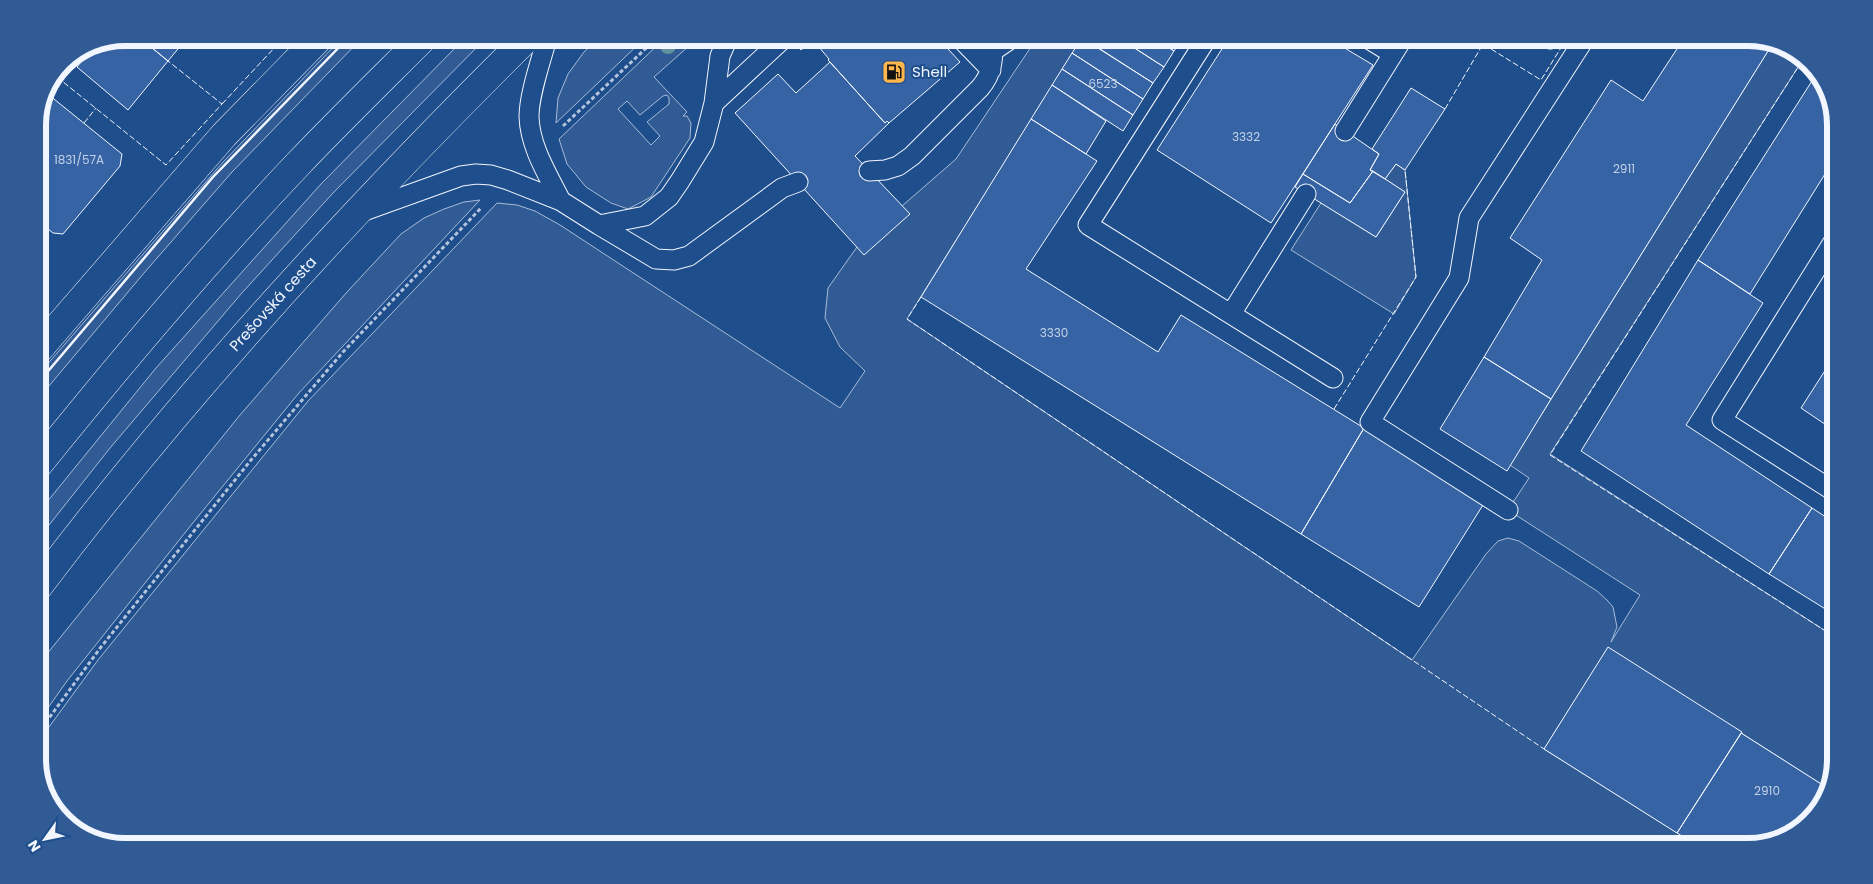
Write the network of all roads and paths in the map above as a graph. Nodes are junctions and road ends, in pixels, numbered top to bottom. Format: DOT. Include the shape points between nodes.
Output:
graph roads {
  1 [pos="311,46"];
  2 [pos="415,46"];
  3 [pos="519,46"];
  4 [pos="545,46"];
  5 [pos="648,46"];
  6 [pos="724,46"];
  7 [pos="776,46"];
  8 [pos="968,46"];
  9 [pos="993,46"];
  10 [pos="1202,46"];
  11 [pos="1380,46"];
  12 [pos="1398,46"];
  13 [pos="1580,46"];
  14 [pos="1393,54"];
  15 [pos="991,70"];
  16 [pos="714,104"];
  17 [pos="1345,132"];
  18 [pos="536,151"];
  19 [pos="869,171"];
  20 [pos="508,180"];
  21 [pos="798,182"];
  22 [pos="1306,194"];
  23 [pos="561,201"];
  24 [pos="353,215"];
  25 [pos="599,225"];
  26 [pos="1827,252"];
  27 [pos="1231,314"];
  28 [pos="46,341"];
  29 [pos="1333,378"];
  30 [pos="46,455"];
  31 [pos="1827,487"];
  32 [pos="1508,510"];
  33 [pos="46,577"];
  34 [pos="46,722"];
  1 -- 28 [label="main road" via="224,135"];
  2 -- 30 [label="main road" via="298,164 222,247"];
  3 -- 24 [label="main road, Prešovská cesta"];
  4 -- 18 [label="lane" via="530,101 529,118"];
  5 -- 18 [label="path"];
  6 -- 16 [label="lane" via="720,56"];
  7 -- 16 [label="lane"];
  8 -- 15 [label="lane"];
  9 -- 15 [label="lane"];
  10 -- 27 [label="lane" via="1088,225"];
  11 -- 14 [label="lane"];
  12 -- 14 [label="lane"];
  13 -- 32 [label="lane" via="1469,218 1459,278 1370,422"];
  14 -- 17 [label="lane"];
  15 -- 19 [label="lane" via="980,88 912,156 898,166"];
  16 -- 25 [label="lane" via="704,142 669,197 645,216"];
  18 -- 23 [label="lane"];
  20 -- 23 [label="lane"];
  20 -- 24 [label="lane" via="491,175 461,176"];
  20 -- 34 [label="path" via="343,352 251,460"];
  21 -- 25 [label="lane" via="782,188 689,256 674,260 656,259"];
  22 -- 27 [label="lane"];
  23 -- 25 [label="lane"];
  24 -- 33 [label="main road, Prešovská cesta" via="204,381"];
  26 -- 31 [label="lane" via="1722,420"];
  27 -- 29 [label="lane"];
}
